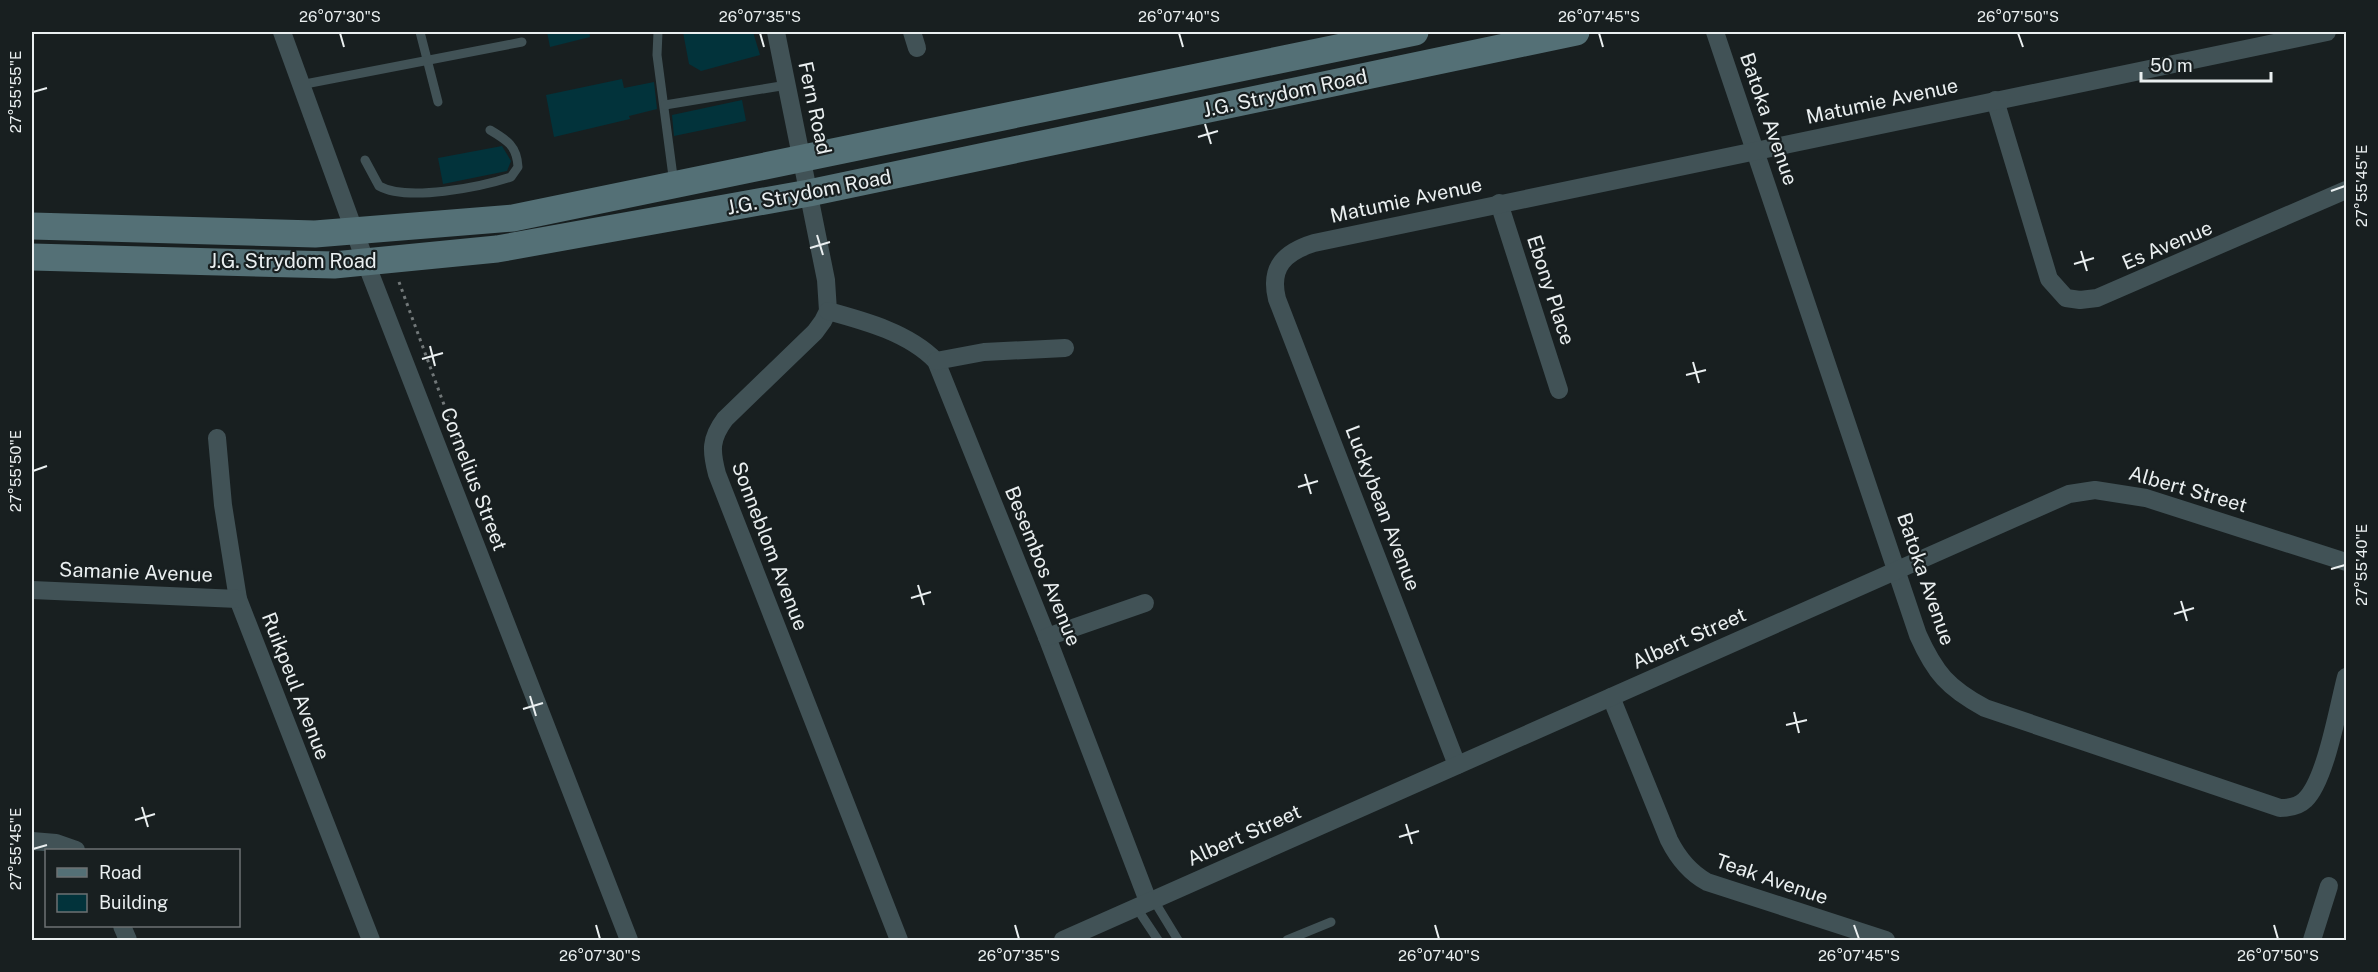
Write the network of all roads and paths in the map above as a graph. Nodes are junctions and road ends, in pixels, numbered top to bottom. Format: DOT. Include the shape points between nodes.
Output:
graph roads {
  1 [pos="282,32"];
  2 [pos="420,32"];
  3 [pos="658,32"];
  4 [pos="776,32"];
  5 [pos="1415,32"];
  6 [pos="1576,32"];
  7 [pos="1715,32"];
  8 [pos="2327,32"];
  9 [pos="522,42"];
  10 [pos="427,58"];
  11 [pos="300,85"];
  12 [pos="788,85"];
  13 [pos="1995,100"];
  14 [pos="438,102"];
  15 [pos="665,105"];
  16 [pos="490,130"];
  17 [pos="1756,151"];
  18 [pos="803,157"];
  19 [pos="365,160"];
  20 [pos="674,186"];
  21 [pos="2346,190"];
  22 [pos="809,193"];
  23 [pos="1499,203"];
  24 [pos="32,226"];
  25 [pos="357,233"];
  26 [pos="32,257"];
  27 [pos="366,263"];
  28 [pos="1278,267"];
  29 [pos="828,311"];
  30 [pos="1065,348"];
  31 [pos="936,361"];
  32 [pos="1559,390"];
  33 [pos="217,438"];
  34 [pos="2346,562"];
  35 [pos="1898,569"];
  36 [pos="32,590"];
  37 [pos="238,599"];
  38 [pos="1145,603"];
  39 [pos="1047,637"];
  40 [pos="2346,677"];
  41 [pos="1611,697"];
  42 [pos="1457,765"];
  43 [pos="32,841"];
  44 [pos="73,849"];
  45 [pos="2329,886"];
  46 [pos="1146,903"];
  47 [pos="1331,921"];
  48 [pos="371,940"];
  49 [pos="629,940"];
  50 [pos="899,940"];
  51 [pos="1063,940"];
  52 [pos="1158,940"];
  53 [pos="1178,940"];
  54 [pos="1287,940"];
  55 [pos="1886,940"];
  56 [pos="2312,940"];
  1 -- 11 [label="street, Cornelius Street"];
  2 -- 10 [label="lane"];
  3 -- 15 [label="lane" via="657,56"];
  4 -- 12 [label="street, Fern Road"];
  5 -- 18 [label="street, J.G. Strydom Road"];
  6 -- 22 [label="street, J.G. Strydom Road"];
  7 -- 17 [label="street, Batoka Avenue"];
  8 -- 13 [label="street, Matumie Avenue"];
  9 -- 10 [label="lane"];
  10 -- 11 [label="lane"];
  10 -- 14 [label="lane"];
  11 -- 25 [label="street, Cornelius Street"];
  12 -- 15 [label="lane"];
  12 -- 18 [label="street, Fern Road"];
  13 -- 17 [label="street, Matumie Avenue"];
  13 -- 21 [label="street, Es Avenue" via="2049,279 2066,298 2097,298 2136,283"];
  15 -- 20 [label="lane"];
  16 -- 19 [label="lane" via="514,148 518,167 511,177 402,193 379,186"];
  17 -- 23 [label="street, Matumie Avenue"];
  17 -- 35 [label="street, Batoka Avenue"];
  18 -- 20 [label="street, J.G. Strydom Road"];
  18 -- 22 [label="street, Fern Road"];
  20 -- 25 [label="street, J.G. Strydom Road" via="513,218"];
  22 -- 27 [label="street, J.G. Strydom Road" via="537,243"];
  22 -- 29 [label="street"];
  23 -- 28 [label="street, Matumie Avenue" via="1302,246 1286,255"];
  23 -- 32 [label="street, Ebony Place"];
  24 -- 25 [label="street, J.G. Strydom Road"];
  25 -- 27 [label="street, Cornelius Street"];
  26 -- 27 [label="street, J.G. Strydom Road" via="280,265"];
  27 -- 49 [label="street, Cornelius Street"];
  28 -- 42 [label="street, Luckybean Avenue" via="1274,276 1277,299"];
  29 -- 31 [label="street" via="892,333 920,347"];
  29 -- 50 [label="street, Sonneblom Avenue" via="814,332 725,419 716,431 711,451"];
  30 -- 31 [label="street" via="984,352"];
  31 -- 39 [label="street, Besembos Avenue"];
  33 -- 37 [label="street, Ruikpeul Avenue"];
  34 -- 35 [label="street, Albert Street" via="2169,504 2095,490 2070,494"];
  35 -- 40 [label="street, Batoka Avenue" via="1918,635 1940,677 1960,694 1985,708 2280,808 2300,804 2320,778"];
  35 -- 41 [label="street, Albert Street"];
  36 -- 37 [label="street, Samanie Avenue"];
  37 -- 48 [label="street, Ruikpeul Avenue"];
  38 -- 39 [label="street"];
  39 -- 46 [label="street, Besembos Avenue"];
  41 -- 42 [label="street, Albert Street"];
  41 -- 55 [label="street, Teak Avenue" via="1669,840 1695,876"];
  42 -- 46 [label="street, Albert Street"];
  43 -- 44 [label="street"];
  45 -- 56 [label="street"];
  46 -- 51 [label="street, Albert Street"];
  46 -- 52 [label="lane"];
  46 -- 53 [label="lane"];
  47 -- 54 [label="lane"];
}
